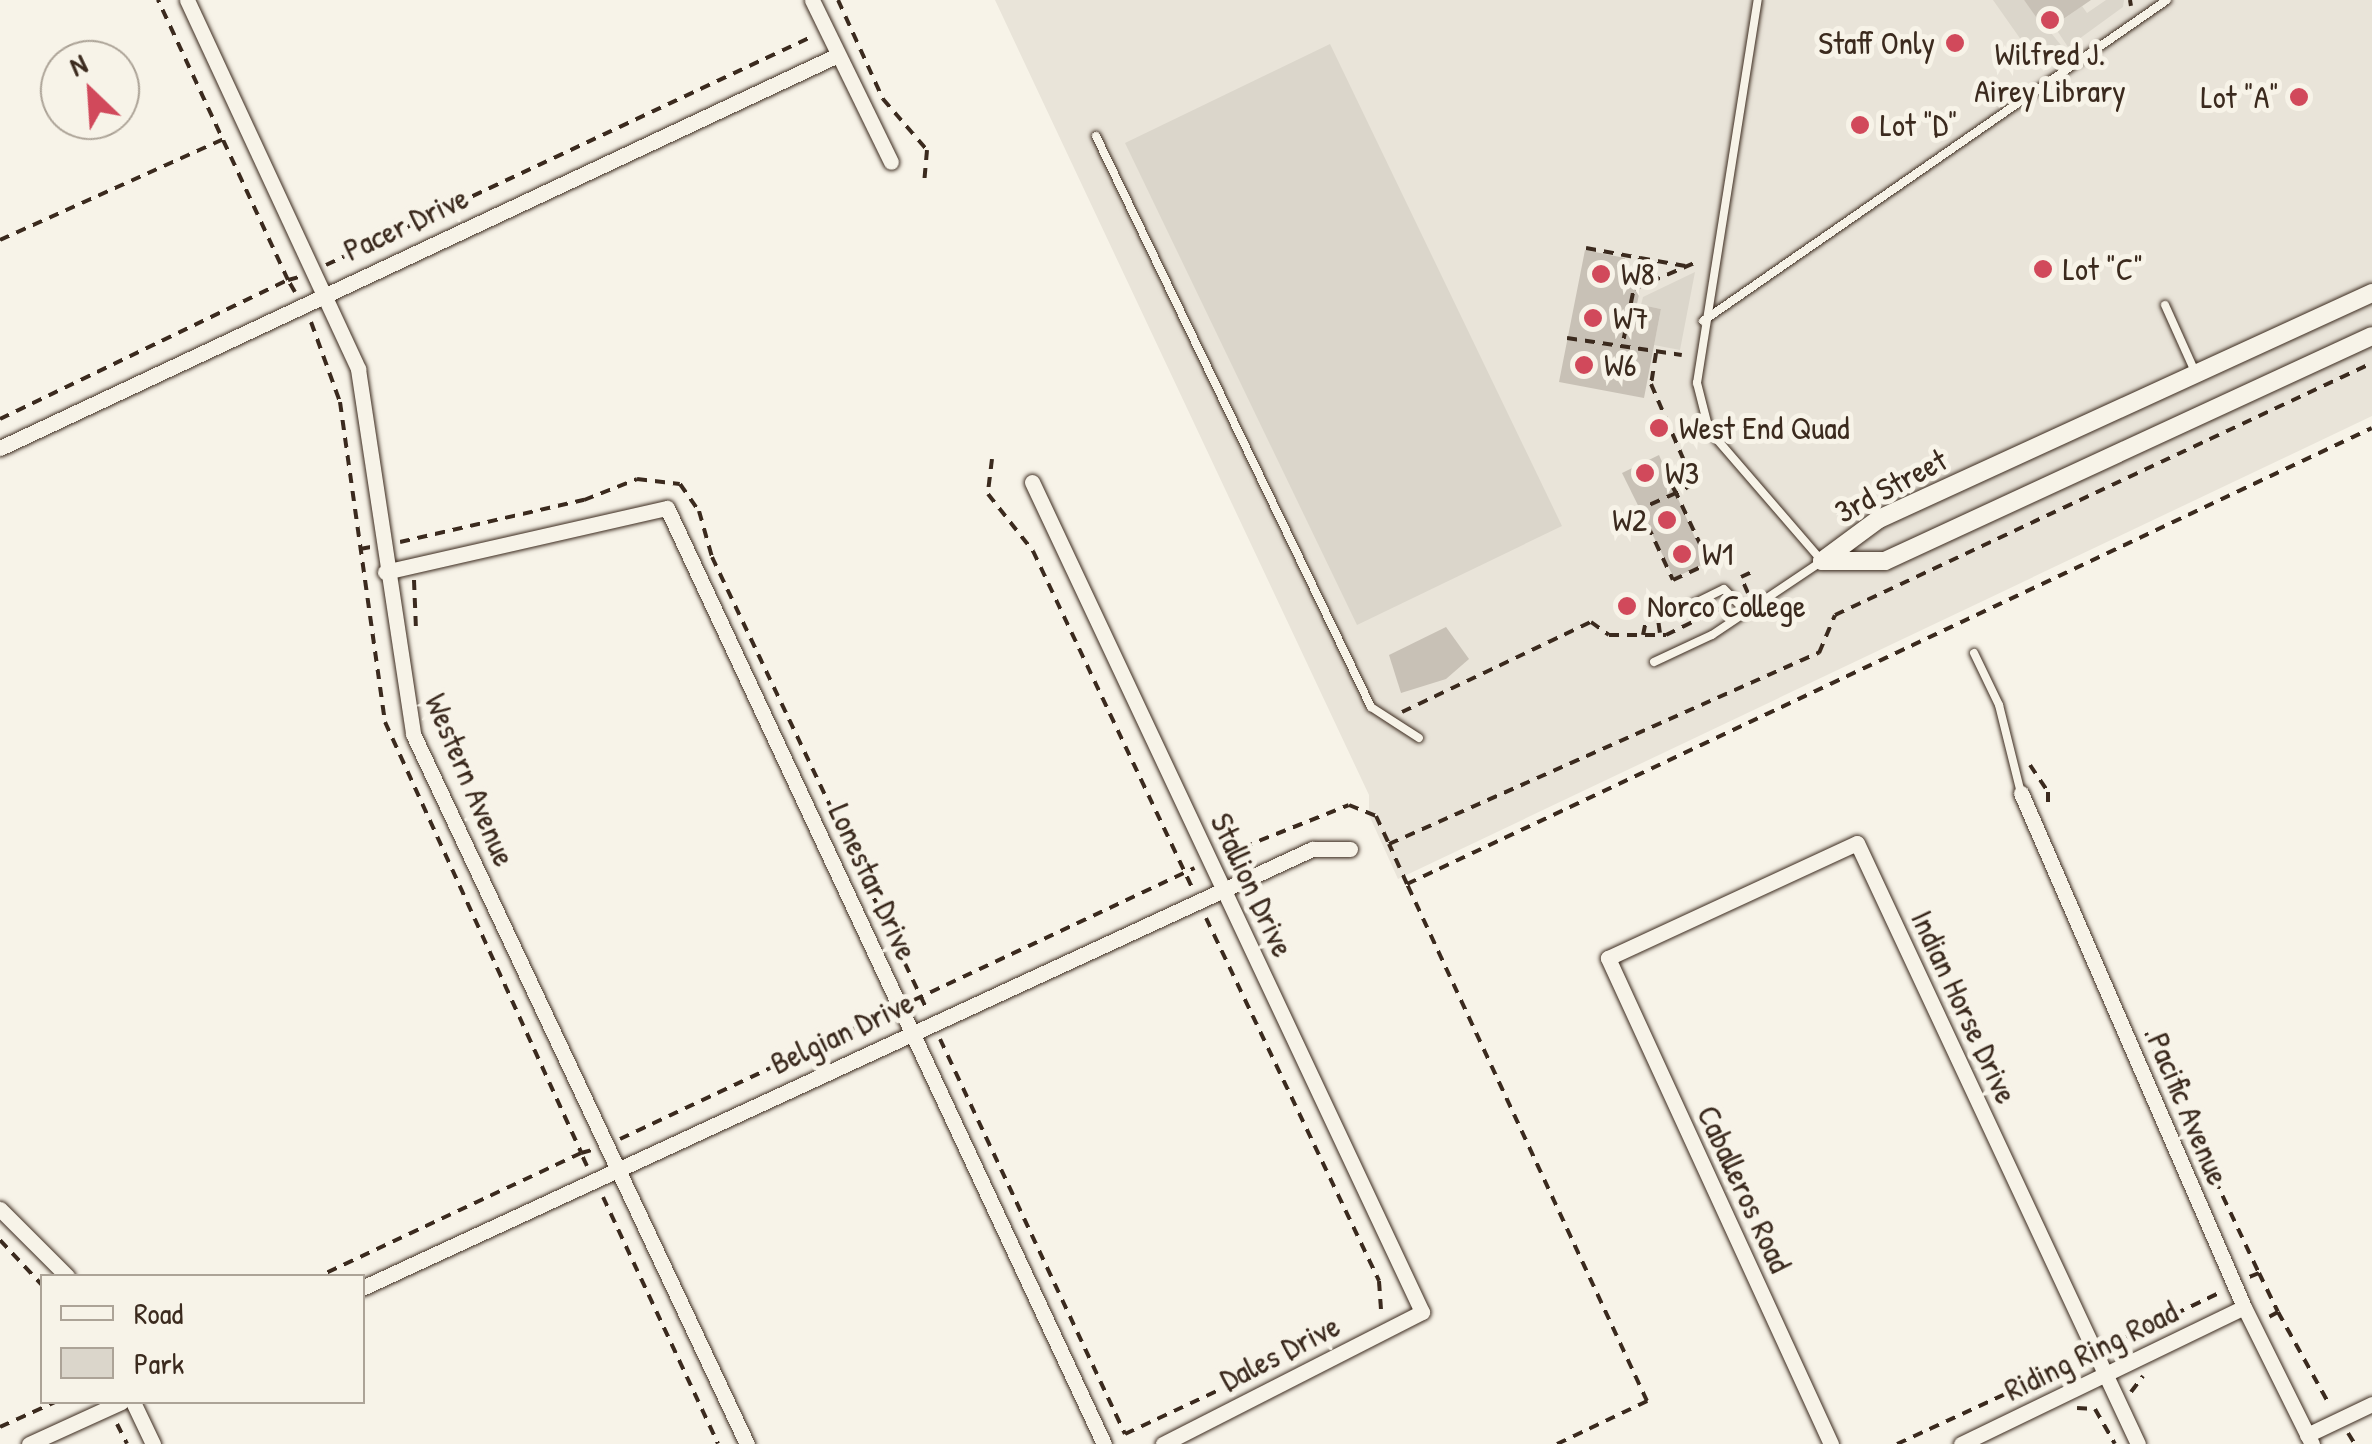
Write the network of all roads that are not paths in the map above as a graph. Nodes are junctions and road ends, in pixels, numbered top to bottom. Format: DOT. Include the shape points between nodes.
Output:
graph roads {
  1 [pos="188,0"];
  2 [pos="812,0"];
  3 [pos="1758,0"];
  4 [pos="2166,0"];
  5 [pos="838,55"];
  6 [pos="1096,136"];
  7 [pos="891,162"];
  8 [pos="325,292"];
  9 [pos="2372,293"];
  10 [pos="2165,305"];
  11 [pos="1703,321"];
  12 [pos="2372,336"];
  13 [pos="2196,374"];
  14 [pos="0,448"];
  15 [pos="1032,482"];
  16 [pos="1822,561"];
  17 [pos="386,572"];
  18 [pos="1694,604"];
  19 [pos="1747,613"];
  20 [pos="1974,653"];
  21 [pos="1654,662"];
  22 [pos="1419,738"];
  23 [pos="2021,793"];
  24 [pos="1350,848"];
  25 [pos="1224,889"];
  26 [pos="1608,958"];
  27 [pos="912,1031"];
  28 [pos="618,1168"];
  29 [pos="0,1209"];
  30 [pos="65,1274"];
  31 [pos="365,1287"];
  32 [pos="2244,1307"];
  33 [pos="1422,1312"];
  34 [pos="2107,1376"];
  35 [pos="118,1404"];
  36 [pos="134,1404"];
  37 [pos="2372,1404"];
  38 [pos="2310,1439"];
  39 [pos="29,1444"];
  40 [pos="153,1444"];
  41 [pos="747,1444"];
  42 [pos="1104,1444"];
  43 [pos="1163,1444"];
  44 [pos="1831,1444"];
  45 [pos="1962,1444"];
  46 [pos="2138,1444"];
  1 -- 8 [label="street, Western Avenue"];
  2 -- 5 [label="street"];
  3 -- 11 [label="lane"];
  4 -- 11 [label="lane"];
  5 -- 7 [label="street"];
  5 -- 8 [label="street, Pacer Drive"];
  6 -- 22 [label="lane" via="1372,707"];
  8 -- 14 [label="street, Pacer Drive"];
  8 -- 17 [label="street, Western Avenue" via="358,370"];
  9 -- 13 [label="street, 3rd Street"];
  10 -- 13 [label="lane"];
  11 -- 16 [label="lane" via="1697,383 1710,430"];
  12 -- 16 [label="street, 3rd Street" via="1885,561"];
  13 -- 16 [label="street, 3rd Street" via="1879,519"];
  15 -- 25 [label="street, Stallion Drive"];
  16 -- 19 [label="lane"];
  17 -- 27 [label="street, Lonestar Drive" via="666,508"];
  17 -- 28 [label="street, Western Avenue" via="413,734"];
  18 -- 19 [label="lane" via="1724,589"];
  19 -- 21 [label="lane"];
  20 -- 23 [label="lane" via="1999,705"];
  23 -- 32 [label="street, Pacific Avenue"];
  24 -- 25 [label="street, Belgian Drive" via="1312,849"];
  25 -- 27 [label="street, Belgian Drive"];
  25 -- 33 [label="street, Stallion Drive"];
  26 -- 34 [label="street, Indian Horse Drive" via="1857,842"];
  26 -- 44 [label="street, Caballeros Road"];
  27 -- 28 [label="street, Belgian Drive"];
  27 -- 42 [label="street, Lonestar Drive"];
  28 -- 31 [label="street, Belgian Drive"];
  28 -- 41 [label="street, Western Avenue"];
  29 -- 30 [label="street"];
  32 -- 34 [label="street, Riding Ring Road"];
  32 -- 38 [label="street, Pacific Avenue"];
  33 -- 43 [label="street, Dales Drive"];
  34 -- 45 [label="street, Riding Ring Road"];
  34 -- 46 [label="street, Indian Horse Drive"];
  35 -- 39 [label="street"];
  36 -- 40 [label="street"];
  37 -- 38 [label="street"];
}
